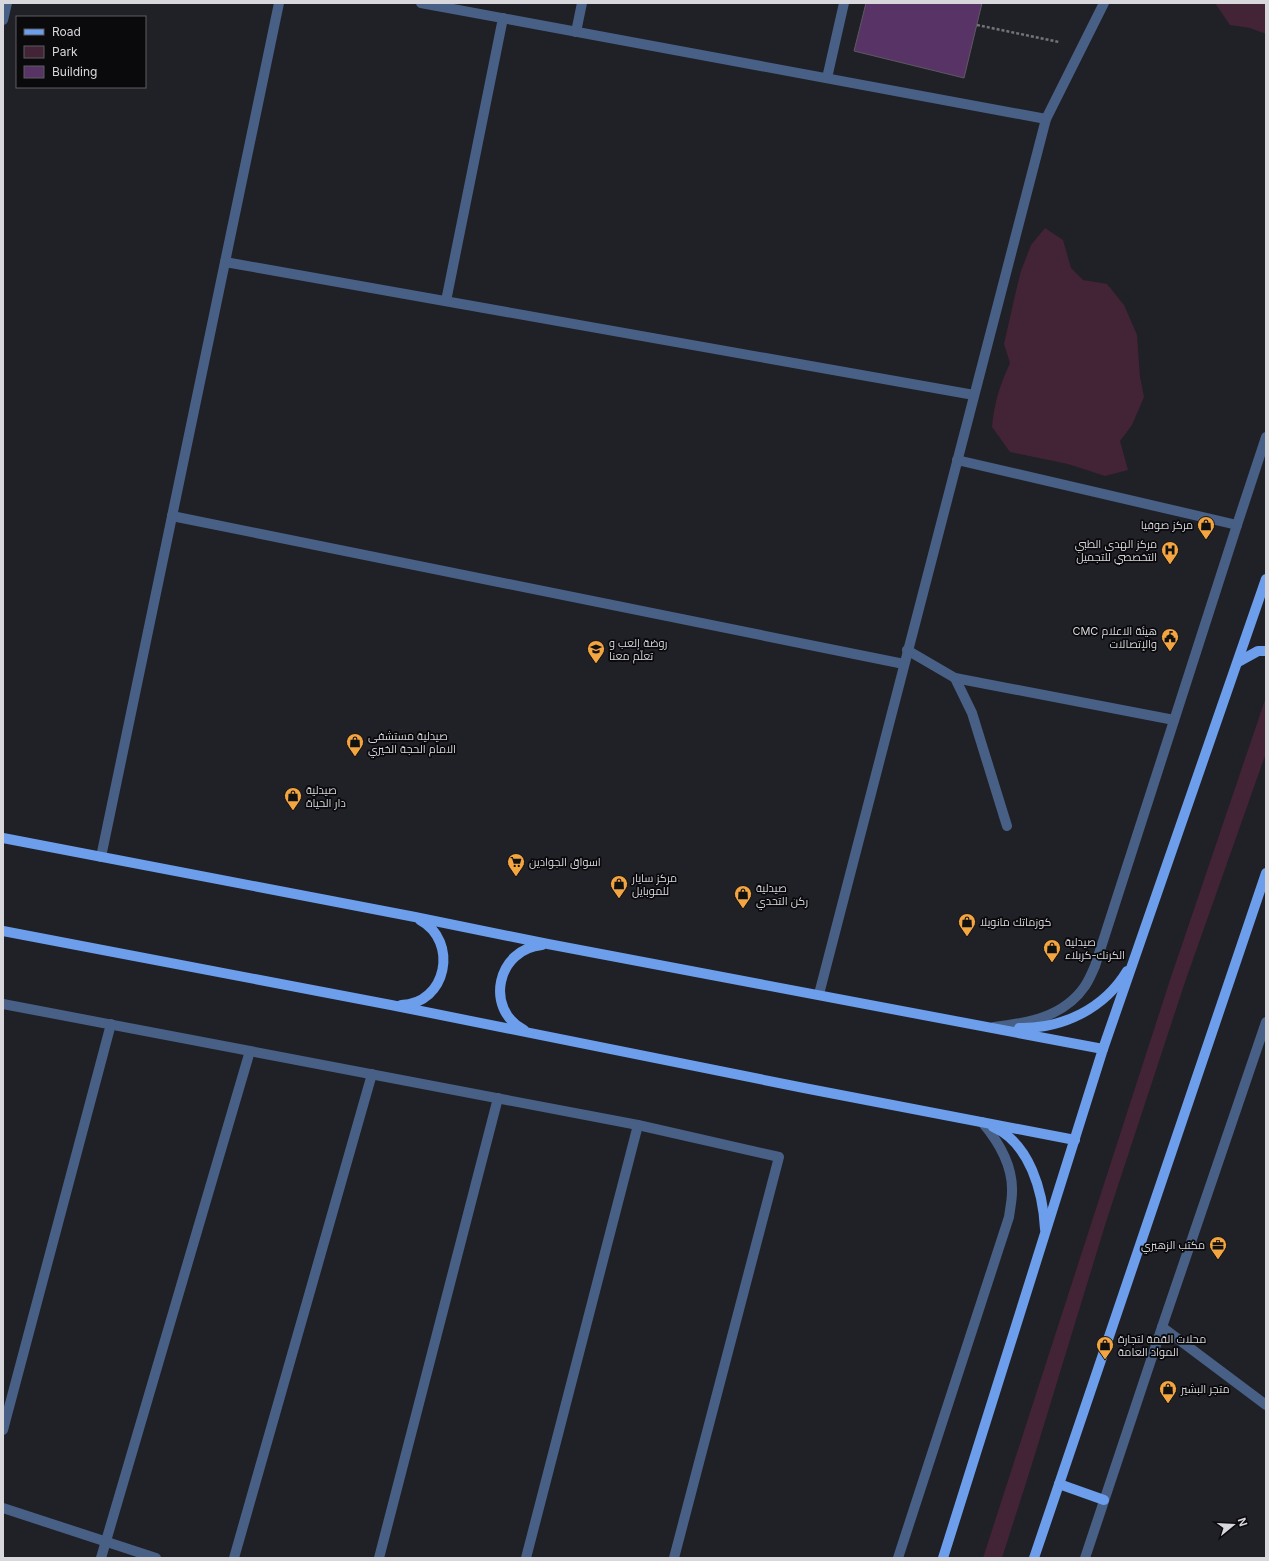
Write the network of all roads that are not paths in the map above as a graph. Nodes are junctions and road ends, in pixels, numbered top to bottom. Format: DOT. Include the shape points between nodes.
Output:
graph roads {
  1 [pos="7,3"];
  2 [pos="279,3"];
  3 [pos="421,3"];
  4 [pos="582,3"];
  5 [pos="844,3"];
  6 [pos="1104,3"];
  7 [pos="502,18"];
  8 [pos="3,20"];
  9 [pos="576,32"];
  10 [pos="827,78"];
  11 [pos="1046,119"];
  12 [pos="225,262"];
  13 [pos="446,301"];
  14 [pos="974,395"];
  15 [pos="1266,437"];
  16 [pos="957,460"];
  17 [pos="172,516"];
  18 [pos="1237,525"];
  19 [pos="1266,579"];
  20 [pos="908,650"];
  21 [pos="1266,651"];
  22 [pos="1238,662"];
  23 [pos="904,664"];
  24 [pos="955,678"];
  25 [pos="1174,720"];
  26 [pos="1007,826"];
  27 [pos="3,838"];
  28 [pos="101,857"];
  29 [pos="1266,874"];
  30 [pos="415,917"];
  31 [pos="3,931"];
  32 [pos="548,944"];
  33 [pos="1137,950"];
  34 [pos="819,994"];
  35 [pos="3,1004"];
  36 [pos="391,1005"];
  37 [pos="1266,1022"];
  38 [pos="111,1024"];
  39 [pos="993,1028"];
  40 [pos="534,1034"];
  41 [pos="1263,1044"];
  42 [pos="1103,1049"];
  43 [pos="250,1051"];
  44 [pos="372,1074"];
  45 [pos="498,1098"];
  46 [pos="982,1122"];
  47 [pos="638,1125"];
  48 [pos="1075,1140"];
  49 [pos="1045,1235"];
  50 [pos="1162,1327"];
  51 [pos="1266,1405"];
  52 [pos="3,1430"];
  53 [pos="1059,1484"];
  54 [pos="1104,1500"];
  55 [pos="3,1508"];
  56 [pos="107,1542"];
  57 [pos="101,1558"];
  58 [pos="156,1558"];
  59 [pos="234,1558"];
  60 [pos="379,1558"];
  61 [pos="526,1558"];
  62 [pos="674,1558"];
  63 [pos="898,1558"];
  64 [pos="943,1558"];
  65 [pos="1034,1558"];
  66 [pos="1085,1558"];
  1 -- 8 [label="street"];
  2 -- 12 [label="street"];
  3 -- 7 [label="street"];
  4 -- 9 [label="street"];
  5 -- 10 [label="street"];
  6 -- 11 [label="street"];
  7 -- 9 [label="street"];
  7 -- 13 [label="street"];
  9 -- 10 [label="street"];
  10 -- 11 [label="street"];
  11 -- 14 [label="street"];
  12 -- 13 [label="street"];
  12 -- 17 [label="street"];
  13 -- 14 [label="street"];
  14 -- 16 [label="street"];
  15 -- 18 [label="street"];
  16 -- 18 [label="street"];
  16 -- 20 [label="street"];
  17 -- 23 [label="street"];
  17 -- 28 [label="street"];
  18 -- 25 [label="street"];
  19 -- 22 [label="main road"];
  20 -- 23 [label="street"];
  20 -- 24 [label="street"];
  21 -- 22 [label="main road" via="1258,651"];
  22 -- 33 [label="main road"];
  23 -- 34 [label="street"];
  24 -- 25 [label="street"];
  24 -- 26 [label="street" via="972,713"];
  25 -- 39 [label="street" via="1095,966 1084,986 1071,1002 1053,1014 1034,1021"];
  27 -- 28 [label="main road"];
  28 -- 30 [label="main road"];
  29 -- 53 [label="main road"];
  30 -- 32 [label="main road"];
  30 -- 36 [label="main road" via="426,923 440,942 444,954 441,978 426,997 404,1005"];
  31 -- 36 [label="main road"];
  32 -- 34 [label="main road"];
  32 -- 40 [label="main road" via="524,949 514,956 502,977 500,989 501,1001 513,1022"];
  33 -- 39 [label="main road" via="1126,973 1108,995 1080,1014 1046,1026"];
  33 -- 42 [label="main road"];
  34 -- 39 [label="main road"];
  35 -- 38 [label="street"];
  36 -- 40 [label="main road"];
  37 -- 41 [label="street"];
  38 -- 43 [label="street"];
  38 -- 52 [label="street"];
  39 -- 42 [label="main road"];
  40 -- 46 [label="main road"];
  41 -- 50 [label="street"];
  42 -- 48 [label="main road"];
  43 -- 44 [label="street"];
  43 -- 56 [label="street"];
  44 -- 45 [label="street"];
  44 -- 59 [label="street"];
  45 -- 47 [label="street"];
  45 -- 60 [label="street"];
  46 -- 48 [label="main road"];
  46 -- 49 [label="main road" via="996,1128 1011,1140 1027,1161 1038,1188"];
  46 -- 63 [label="street" via="1004,1153 1011,1175 1009,1217"];
  47 -- 61 [label="street"];
  47 -- 62 [label="street" via="779,1156"];
  48 -- 49 [label="main road"];
  49 -- 64 [label="main road"];
  50 -- 51 [label="street"];
  50 -- 54 [label="street"];
  53 -- 54 [label="main road"];
  53 -- 65 [label="main road"];
  54 -- 66 [label="street"];
  55 -- 56 [label="street"];
  56 -- 57 [label="street"];
  56 -- 58 [label="street"];
}
